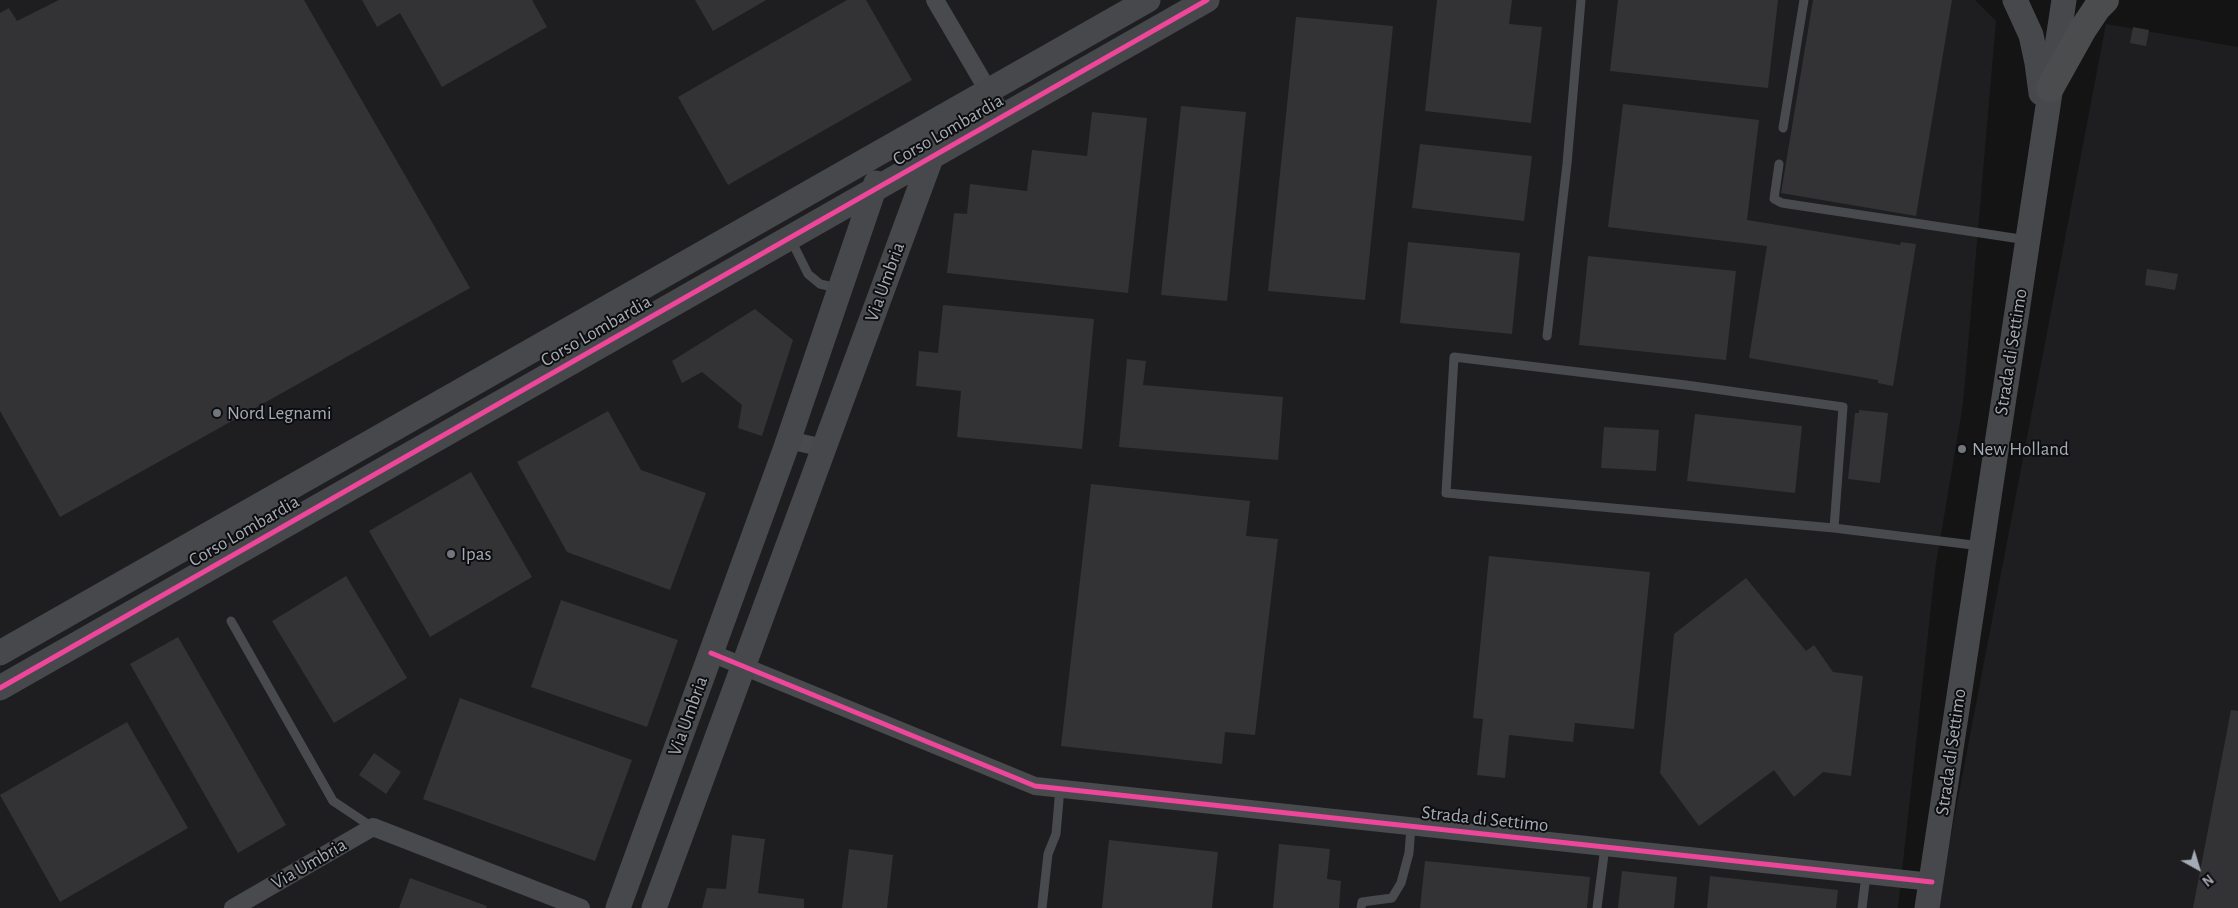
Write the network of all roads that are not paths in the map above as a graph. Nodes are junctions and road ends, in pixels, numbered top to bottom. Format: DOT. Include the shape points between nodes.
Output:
graph roads {
  1 [pos="935,0"];
  2 [pos="1148,0"];
  3 [pos="1581,0"];
  4 [pos="1804,0"];
  5 [pos="2015,0"];
  6 [pos="2064,0"];
  7 [pos="2105,0"];
  8 [pos="1192,4"];
  9 [pos="2050,88"];
  10 [pos="988,91"];
  11 [pos="946,115"];
  12 [pos="1003,116"];
  13 [pos="2044,125"];
  14 [pos="1783,128"];
  15 [pos="885,150"];
  16 [pos="931,157"];
  17 [pos="1779,164"];
  18 [pos="874,190"];
  19 [pos="790,238"];
  20 [pos="2027,240"];
  21 [pos="702,254"];
  22 [pos="716,280"];
  23 [pos="840,289"];
  24 [pos="1547,336"];
  25 [pos="788,440"];
  26 [pos="824,448"];
  27 [pos="275,497"];
  28 [pos="290,523"];
  29 [pos="1834,528"];
  30 [pos="1982,546"];
  31 [pos="231,622"];
  32 [pos="0,653"];
  33 [pos="711,653"];
  34 [pos="743,667"];
  35 [pos="0,688"];
  36 [pos="1060,788"];
  37 [pos="1411,826"];
  38 [pos="373,828"];
  39 [pos="1605,847"];
  40 [pos="1866,875"];
  41 [pos="1932,882"];
  42 [pos="233,908"];
  43 [pos="581,908"];
  44 [pos="618,908"];
  45 [pos="654,908"];
  46 [pos="1042,908"];
  47 [pos="1360,908"];
  48 [pos="1597,908"];
  49 [pos="1862,908"];
  50 [pos="1928,908"];
  1 -- 10 [label="street"];
  2 -- 10 [label="street, Corso Lombardia"];
  3 -- 24 [label="lane" via="1567,164"];
  4 -- 14 [label="lane"];
  5 -- 13 [label="street" via="2030,35 2037,63"];
  6 -- 9 [label="street, Strada di Settimo"];
  7 -- 9 [label="highway" via="2088,22"];
  8 -- 12 [label="street, Corso Lombardia"];
  9 -- 13 [label="street, Strada di Settimo"];
  10 -- 11 [label="street, Corso Lombardia"];
  10 -- 12 [label="street"];
  11 -- 15 [label="street, Corso Lombardia"];
  11 -- 16 [label="street, Via Umbria"];
  12 -- 16 [label="street, Corso Lombardia"];
  13 -- 20 [label="street, Strada di Settimo"];
  15 -- 18 [label="street, Via Umbria"];
  15 -- 21 [label="street, Corso Lombardia"];
  16 -- 18 [label="street, Corso Lombardia"];
  16 -- 26 [label="street, Via Umbria"];
  17 -- 20 [label="lane" via="1774,199 1782,203"];
  18 -- 19 [label="street, Corso Lombardia"];
  18 -- 23 [label="street, Via Umbria"];
  19 -- 22 [label="street, Corso Lombardia"];
  19 -- 23 [label="lane" via="808,274 820,284"];
  20 -- 30 [label="street, Strada di Settimo"];
  21 -- 22 [label="street"];
  21 -- 27 [label="street, Corso Lombardia"];
  22 -- 28 [label="street, Corso Lombardia"];
  23 -- 25 [label="street, Via Umbria"];
  25 -- 26 [label="street"];
  25 -- 33 [label="street, Via Umbria"];
  26 -- 34 [label="street, Via Umbria"];
  27 -- 28 [label="street"];
  27 -- 32 [label="street, Corso Lombardia"];
  28 -- 35 [label="street, Corso Lombardia"];
  29 -- 29 [label="lane" via="1446,493 1454,357 1843,407"];
  29 -- 30 [label="lane"];
  30 -- 41 [label="street, Strada di Settimo"];
  31 -- 38 [label="lane" via="333,801"];
  33 -- 34 [label="street, Strada di Settimo"];
  33 -- 44 [label="street, Via Umbria"];
  34 -- 36 [label="street, Strada di Settimo" via="1035,786"];
  34 -- 45 [label="street, Via Umbria"];
  36 -- 37 [label="street, Strada di Settimo"];
  36 -- 46 [label="lane" via="1056,834 1048,854"];
  37 -- 39 [label="street, Strada di Settimo"];
  37 -- 47 [label="lane" via="1409,853 1401,883 1392,898 1362,902"];
  38 -- 42 [label="street, Via Umbria"];
  38 -- 43 [label="street"];
  39 -- 40 [label="street, Strada di Settimo"];
  39 -- 48 [label="lane"];
  40 -- 41 [label="street, Strada di Settimo"];
  40 -- 49 [label="lane"];
  41 -- 50 [label="street, Strada di Settimo"];
}
